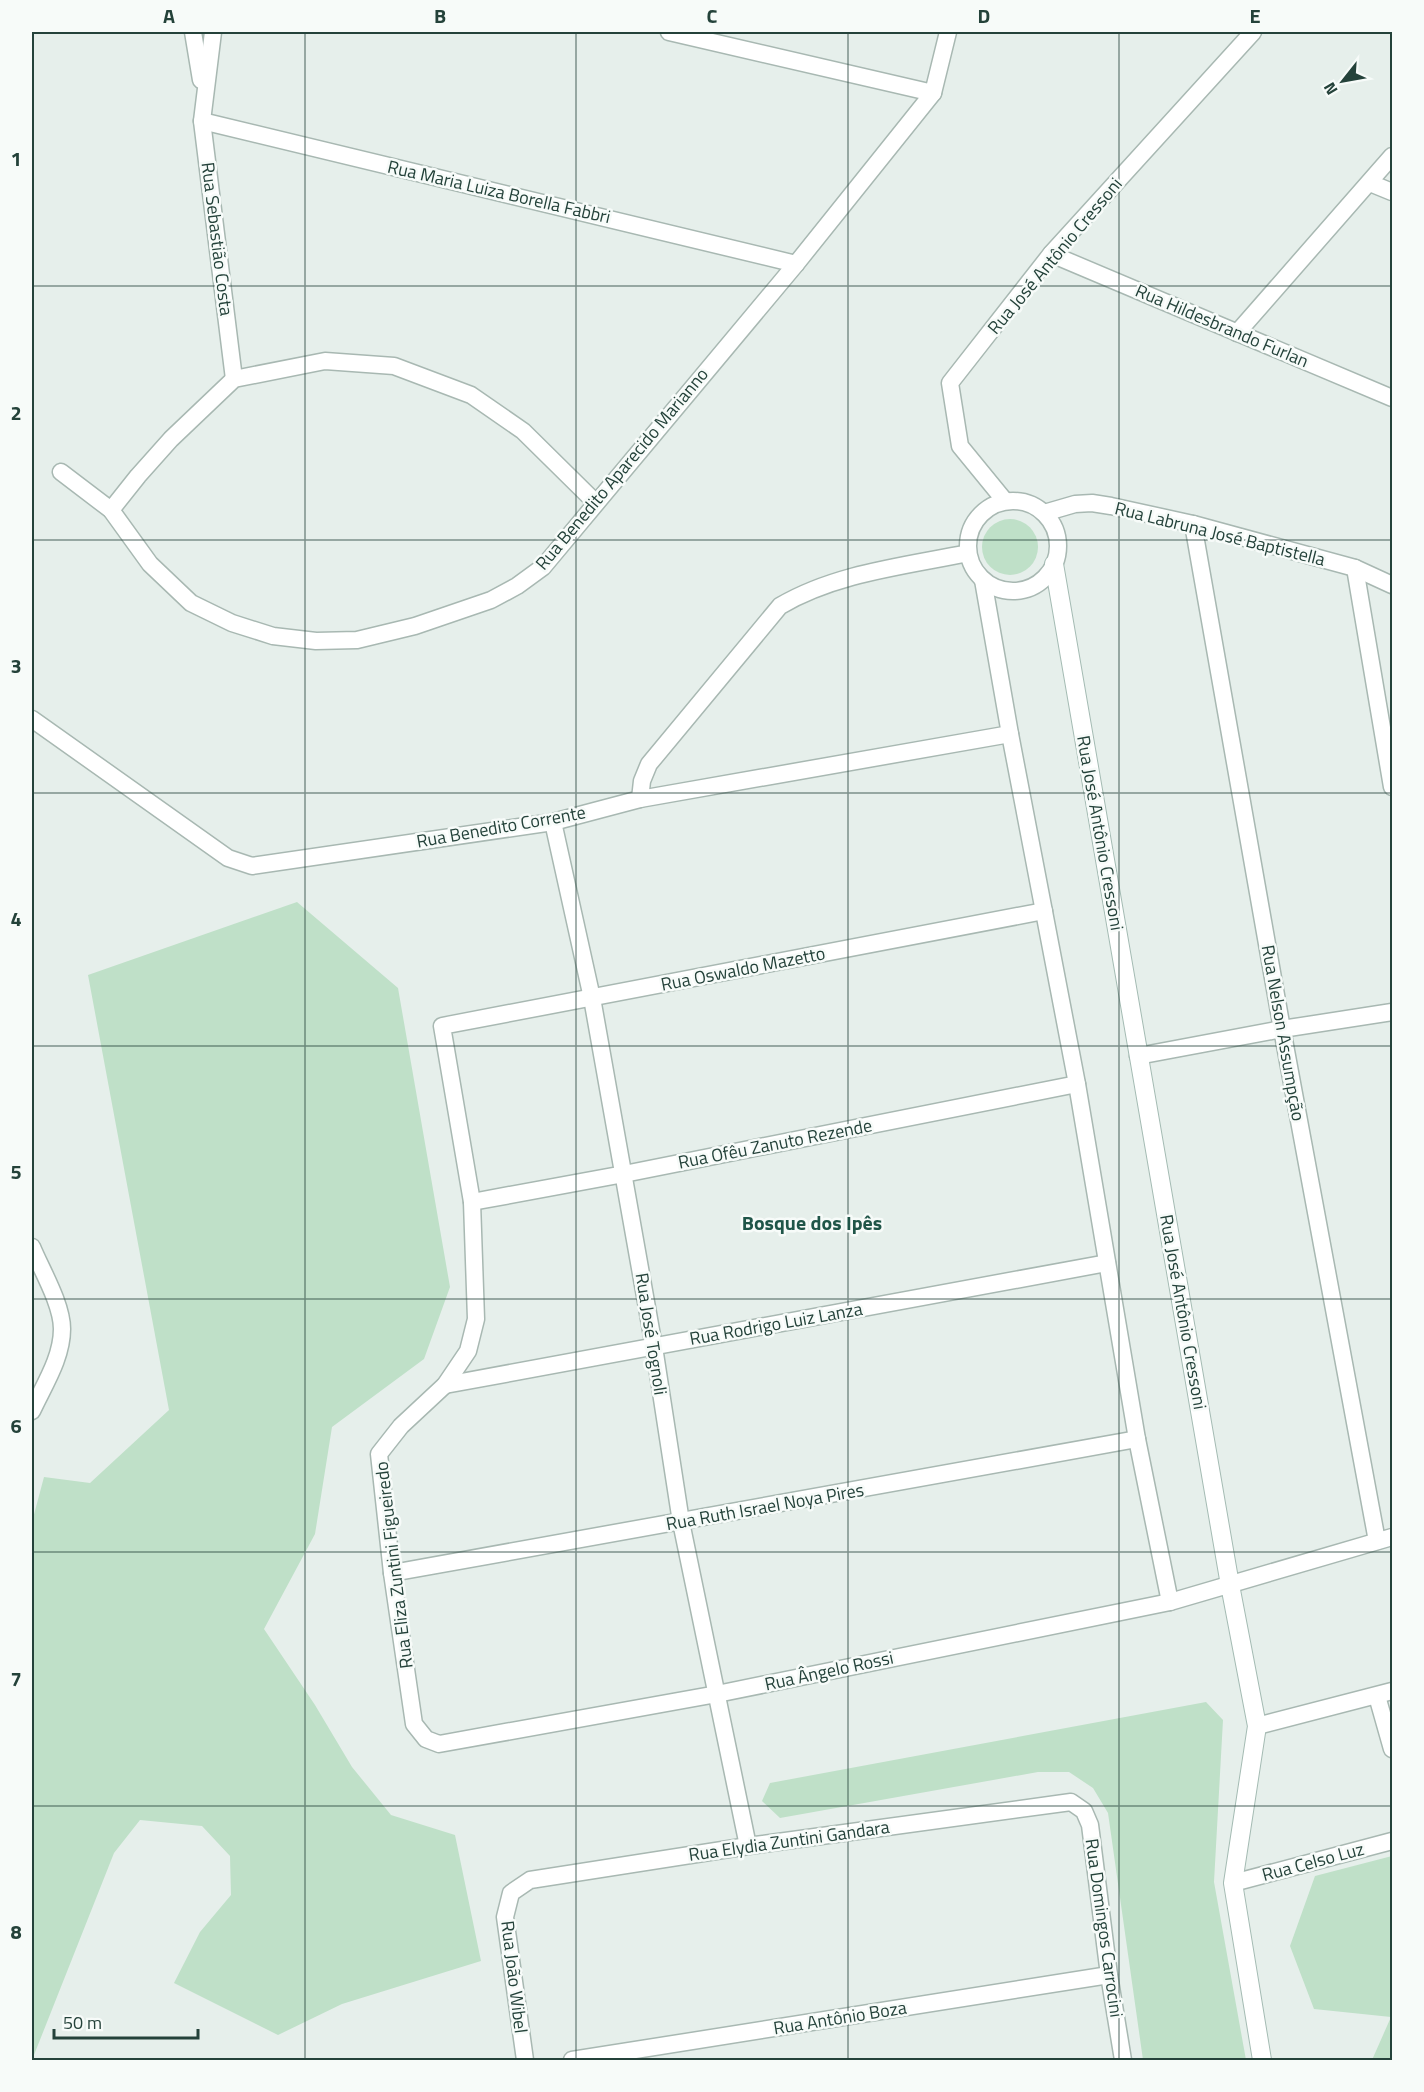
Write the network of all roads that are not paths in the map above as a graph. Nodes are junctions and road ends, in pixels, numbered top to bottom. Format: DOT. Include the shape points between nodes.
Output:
graph roads {
  1 [pos="193,32"];
  2 [pos="213,32"];
  3 [pos="669,32"];
  4 [pos="948,32"];
  5 [pos="1253,32"];
  6 [pos="933,93"];
  7 [pos="205,98"];
  8 [pos="202,121"];
  9 [pos="1392,156"];
  10 [pos="1370,183"];
  11 [pos="1392,192"];
  12 [pos="1051,254"];
  13 [pos="796,264"];
  14 [pos="1237,333"];
  15 [pos="234,379"];
  16 [pos="1392,398"];
  17 [pos="61,472"];
  18 [pos="1005,501"];
  19 [pos="596,503"];
  20 [pos="111,510"];
  21 [pos="1044,513"];
  22 [pos="1193,524"];
  23 [pos="968,553"];
  24 [pos="1054,564"];
  25 [pos="1355,568"];
  26 [pos="983,579"];
  27 [pos="1392,585"];
  28 [pos="35,729"];
  29 [pos="1010,734"];
  30 [pos="1392,787"];
  31 [pos="640,800"];
  32 [pos="553,822"];
  33 [pos="1044,911"];
  34 [pos="592,998"];
  35 [pos="1392,1012"];
  36 [pos="442,1026"];
  37 [pos="1282,1029"];
  38 [pos="1138,1056"];
  39 [pos="1077,1084"];
  40 [pos="624,1174"];
  41 [pos="472,1202"];
  42 [pos="32,1247"];
  43 [pos="1107,1263"];
  44 [pos="654,1347"];
  45 [pos="445,1385"];
  46 [pos="32,1411"];
  47 [pos="1137,1439"];
  48 [pos="681,1522"];
  49 [pos="1385,1539"];
  50 [pos="392,1573"];
  51 [pos="1230,1585"];
  52 [pos="1170,1602"];
  53 [pos="717,1694"];
  54 [pos="1385,1694"];
  55 [pos="1257,1726"];
  56 [pos="426,1739"];
  57 [pos="1392,1749"];
  58 [pos="1071,1802"];
  59 [pos="1392,1841"];
  60 [pos="748,1846"];
  61 [pos="1233,1883"];
  62 [pos="511,1893"];
  63 [pos="1109,1975"];
  64 [pos="525,2061"];
  65 [pos="572,2061"];
  66 [pos="1123,2061"];
  67 [pos="1262,2061"];
  1 -- 7 [label="street"];
  2 -- 7 [label="street, Rua Sebastião Costa"];
  3 -- 6 [label="street"];
  4 -- 6 [label="street, Rua Benedito Aparecido Marianno"];
  5 -- 12 [label="street, Rua José Antônio Cressoni"];
  6 -- 13 [label="street, Rua Benedito Aparecido Marianno"];
  7 -- 8 [label="street, Rua Sebastião Costa"];
  8 -- 13 [label="street, Rua Maria Luiza Borella Fabbri"];
  8 -- 15 [label="street, Rua Sebastião Costa"];
  9 -- 10 [label="street"];
  10 -- 11 [label="street"];
  10 -- 14 [label="street"];
  12 -- 14 [label="street, Rua Hildesbrando Furlan"];
  12 -- 18 [label="street, Rua José Antônio Cressoni" via="950,383 960,446"];
  13 -- 19 [label="street, Rua Benedito Aparecido Marianno"];
  14 -- 16 [label="street, Rua Hildesbrando Furlan"];
  15 -- 19 [label="street" via="325,361 394,366 471,395 523,431"];
  15 -- 20 [label="street" via="171,439"];
  17 -- 20 [label="street, Rua Benedito Aparecido Marianno"];
  18 -- 21 [label="street" via="1033,505"];
  18 -- 23 [label="street" via="992,505 972,525"];
  19 -- 20 [label="street, Rua Benedito Aparecido Marianno" via="543,567 491,600 415,626 357,640 327,641 273,636 232,623 191,603 150,564"];
  21 -- 22 [label="street, Rua Labruna José Baptistella" via="1092,503"];
  21 -- 24 [label="street" via="1057,537"];
  22 -- 25 [label="street, Rua Labruna José Baptistella"];
  22 -- 37 [label="street, Rua Nelson Assumpção"];
  23 -- 26 [label="street"];
  23 -- 31 [label="street" via="839,580 780,606 649,764"];
  24 -- 26 [label="street" via="1041,580 1023,590 1009,591"];
  24 -- 38 [label="street, Rua José Antônio Cressoni"];
  25 -- 27 [label="street, Rua Labruna José Baptistella"];
  25 -- 30 [label="street"];
  26 -- 29 [label="street"];
  28 -- 32 [label="street, Rua Benedito Corrente" via="228,858 252,866"];
  29 -- 31 [label="street, Rua Benedito Corrente"];
  29 -- 33 [label="street"];
  31 -- 32 [label="street, Rua Benedito Corrente"];
  32 -- 34 [label="street, Rua José Tognoli"];
  33 -- 34 [label="street, Rua Oswaldo Mazetto"];
  33 -- 39 [label="street"];
  34 -- 36 [label="street, Rua Oswaldo Mazetto"];
  34 -- 40 [label="street, Rua José Tognoli"];
  35 -- 37 [label="street"];
  36 -- 41 [label="street, Rua Eliza Zuntini Figueiredo"];
  37 -- 38 [label="street"];
  37 -- 49 [label="street, Rua Nelson Assumpção"];
  38 -- 51 [label="street, Rua José Antônio Cressoni"];
  39 -- 40 [label="street, Rua Ofêu Zanuto Rezende"];
  39 -- 43 [label="street"];
  40 -- 41 [label="street, Rua Ofêu Zanuto Rezende"];
  40 -- 44 [label="street, Rua José Tognoli"];
  41 -- 45 [label="street, Rua Eliza Zuntini Figueiredo" via="476,1318 468,1351"];
  42 -- 46 [label="street" via="58,1307 62,1328 56,1361"];
  43 -- 44 [label="street, Rua Rodrigo Luiz Lanza"];
  43 -- 47 [label="street"];
  44 -- 45 [label="street, Rua Rodrigo Luiz Lanza"];
  44 -- 48 [label="street, Rua José Tognoli"];
  45 -- 50 [label="street, Rua Eliza Zuntini Figueiredo" via="401,1426 379,1454"];
  47 -- 48 [label="street, Rua Ruth Israel Noya Pires"];
  47 -- 52 [label="street"];
  48 -- 50 [label="street, Rua Ruth Israel Noya Pires"];
  48 -- 53 [label="street, Rua José Tognoli"];
  49 -- 51 [label="street, Rua Ângelo Rossi"];
  50 -- 56 [label="street, Rua Eliza Zuntini Figueiredo" via="414,1724"];
  51 -- 52 [label="street, Rua Ângelo Rossi"];
  51 -- 55 [label="street, Rua José Antônio Cressoni"];
  52 -- 53 [label="street, Rua Ângelo Rossi"];
  53 -- 56 [label="street, Rua Ângelo Rossi" via="439,1744"];
  53 -- 60 [label="street, Rua José Tognoli"];
  54 -- 55 [label="street"];
  54 -- 57 [label="street"];
  55 -- 61 [label="street, Rua José Antônio Cressoni"];
  58 -- 60 [label="street, Rua Elydia Zuntini Gandara"];
  58 -- 63 [label="street, Rua Domingos Carrocini" via="1084,1811 1090,1825"];
  59 -- 61 [label="street, Rua Celso Luz"];
  60 -- 62 [label="street, Rua Elydia Zuntini Gandara" via="530,1880"];
  61 -- 67 [label="street, Rua José Antônio Cressoni"];
  62 -- 64 [label="street, Rua João Wibel" via="505,1917"];
  63 -- 65 [label="street, Rua Antônio Boza"];
  63 -- 66 [label="street, Rua Domingos Carrocini"];
}
